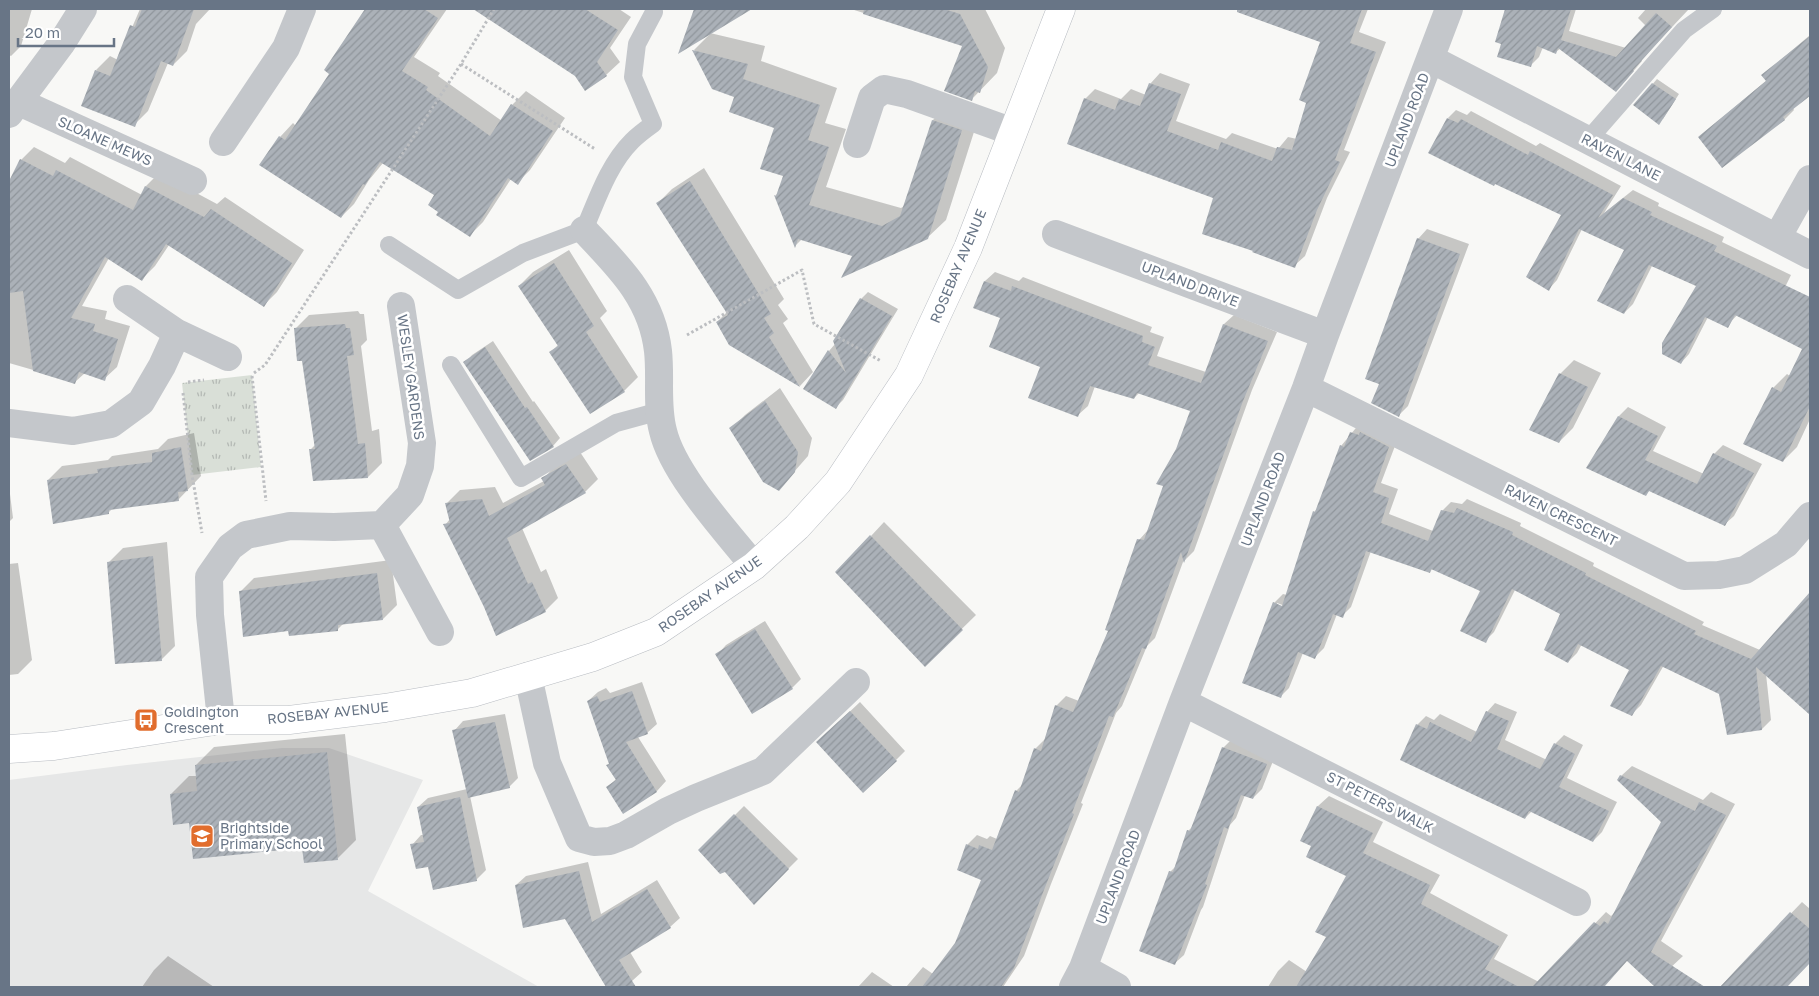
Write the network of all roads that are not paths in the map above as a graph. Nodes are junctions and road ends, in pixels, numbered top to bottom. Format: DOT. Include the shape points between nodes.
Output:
graph roads {
  1 [pos="83,9"];
  2 [pos="302,9"];
  3 [pos="1061,9"];
  4 [pos="1449,9"];
  5 [pos="1713,9"];
  6 [pos="654,12"];
  7 [pos="1430,58"];
  8 [pos="13,107"];
  9 [pos="1013,132"];
  10 [pos="1588,140"];
  11 [pos="223,142"];
  12 [pos="857,144"];
  13 [pos="1810,179"];
  14 [pos="193,181"];
  15 [pos="584,230"];
  16 [pos="1056,234"];
  17 [pos="1777,238"];
  18 [pos="389,245"];
  19 [pos="1810,255"];
  20 [pos="126,299"];
  21 [pos="401,306"];
  22 [pos="177,333"];
  23 [pos="1325,335"];
  24 [pos="451,365"];
  25 [pos="236,367"];
  26 [pos="1306,388"];
  27 [pos="660,411"];
  28 [pos="9,423"];
  29 [pos="1810,516"];
  30 [pos="382,525"];
  31 [pos="754,566"];
  32 [pos="440,632"];
  33 [pos="528,676"];
  34 [pos="856,682"];
  35 [pos="1183,702"];
  36 [pos="221,720"];
  37 [pos="9,749"];
  38 [pos="1577,902"];
  39 [pos="1078,978"];
  40 [pos="1117,987"];
  1 -- 8 [label="street"];
  2 -- 11 [label="street" via="286,48"];
  3 -- 9 [label="street, ROSEBAY AVENUE"];
  4 -- 7 [label="street, UPLAND ROAD"];
  5 -- 10 [label="lane" via="1684,30"];
  6 -- 15 [label="lane" via="637,44 633,77 653,124 631,142 616,162"];
  7 -- 10 [label="street, RAVEN LANE"];
  7 -- 23 [label="street, UPLAND ROAD"];
  8 -- 14 [label="street, SLOANE MEWS"];
  9 -- 12 [label="street" via="907,94 884,89 872,98"];
  9 -- 31 [label="street, ROSEBAY AVENUE" via="968,248 909,375 838,482 797,527"];
  10 -- 17 [label="street, RAVEN LANE"];
  13 -- 17 [label="street"];
  15 -- 18 [label="lane" via="523,253 458,290"];
  15 -- 27 [label="street" via="639,294 652,323 658,351"];
  16 -- 23 [label="street, UPLAND DRIVE"];
  17 -- 19 [label="street, RAVEN LANE"];
  20 -- 22 [label="street"];
  21 -- 30 [label="street, WESLEY GARDENS" via="422,443 420,466 410,495"];
  22 -- 25 [label="street"];
  22 -- 28 [label="street" via="172,375 111,424 73,431"];
  23 -- 26 [label="street, UPLAND ROAD"];
  24 -- 27 [label="lane" via="521,478 616,423"];
  26 -- 29 [label="street, RAVEN CRESCENT" via="1684,576 1744,570 1786,544"];
  26 -- 35 [label="street, UPLAND ROAD"];
  27 -- 31 [label="street" via="663,432 675,460"];
  30 -- 32 [label="street"];
  30 -- 36 [label="street" via="290,526 246,535 230,547 209,578"];
  31 -- 33 [label="street, ROSEBAY AVENUE" via="656,632 593,657"];
  33 -- 34 [label="street" via="547,763 579,838 594,842 626,835 668,811 762,771"];
  33 -- 36 [label="street, ROSEBAY AVENUE" via="472,693 385,708 289,720"];
  35 -- 38 [label="street, ST PETERS WALK"];
  35 -- 39 [label="street, UPLAND ROAD"];
  36 -- 37 [label="street, ROSEBAY AVENUE" via="54,746"];
  39 -- 40 [label="street"];
}
